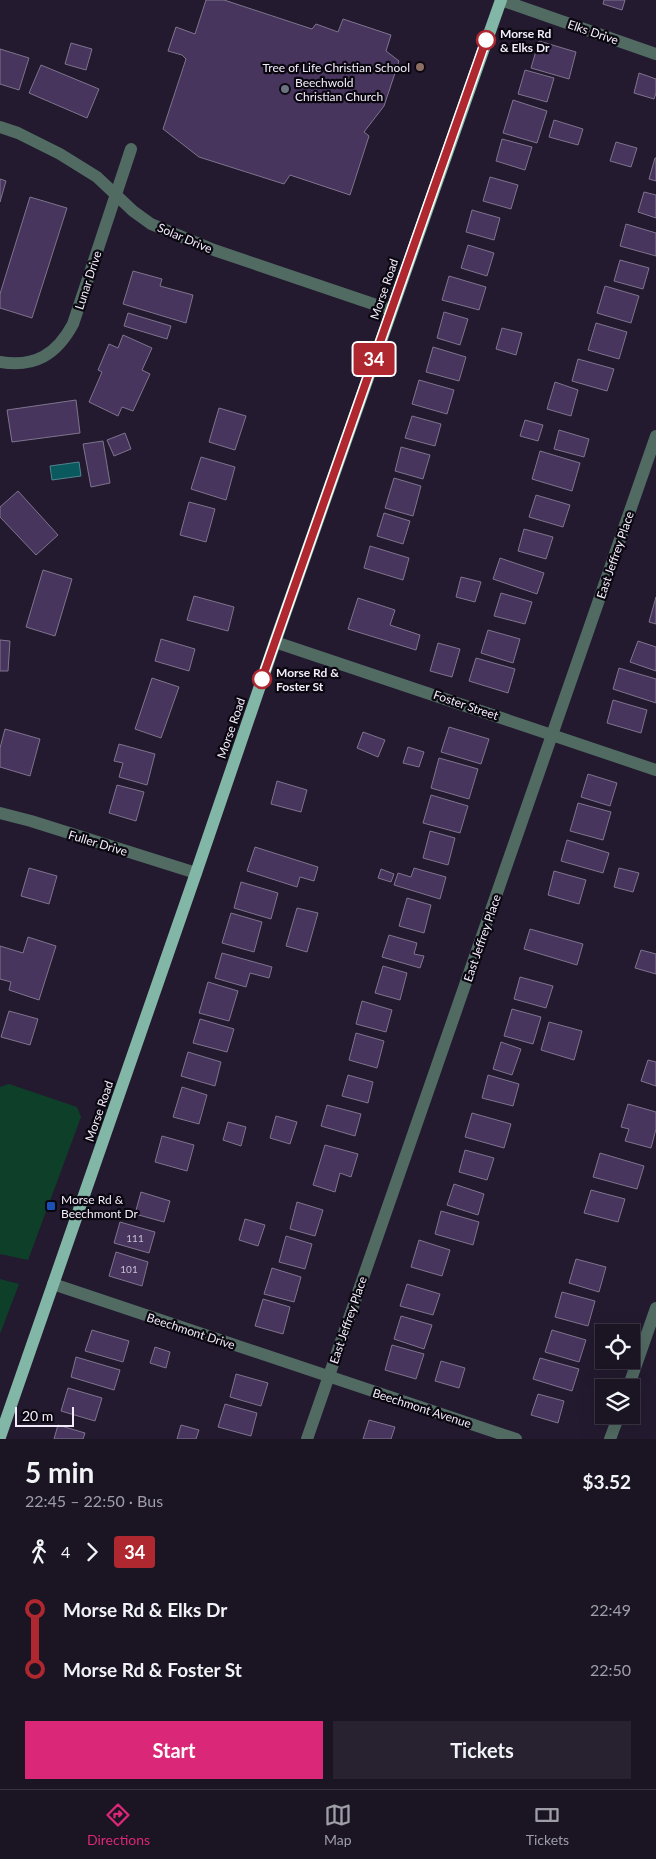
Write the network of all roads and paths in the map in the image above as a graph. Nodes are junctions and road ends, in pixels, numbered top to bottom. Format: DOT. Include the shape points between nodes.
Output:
graph roads {
  1 [pos="501,0"];
  2 [pos="656,54"];
  3 [pos="0,127"];
  4 [pos="130,149"];
  5 [pos="115,195"];
  6 [pos="391,310"];
  7 [pos="0,362"];
  8 [pos="656,436"];
  9 [pos="275,642"];
  10 [pos="553,735"];
  11 [pos="656,770"];
  12 [pos="0,814"];
  13 [pos="196,873"];
  14 [pos="52,1284"];
  15 [pos="656,1308"];
  16 [pos="329,1376"];
  17 [pos="631,1379"];
  18 [pos="616,1424"];
  19 [pos="0,1437"];
  20 [pos="307,1439"];
  21 [pos="516,1439"];
  22 [pos="610,1439"];
  1 -- 2 [label="street, Elks Drive"];
  1 -- 6 [label="main road, Morse Road"];
  3 -- 5 [label="street, Solar Drive" via="60,154 97,177"];
  4 -- 5 [label="street, Lunar Drive"];
  5 -- 6 [label="street, Solar Drive" via="151,224"];
  5 -- 7 [label="street, Lunar Drive" via="66,338 44,357 28,363"];
  6 -- 9 [label="main road, Morse Road"];
  8 -- 10 [label="street, East Jeffrey Place"];
  9 -- 10 [label="street, Foster Street"];
  9 -- 13 [label="main road, Morse Road"];
  10 -- 11 [label="street, Foster Street"];
  10 -- 16 [label="street, East Jeffrey Place"];
  12 -- 13 [label="street, Fuller Drive"];
  13 -- 14 [label="main road, Morse Road"];
  14 -- 16 [label="street, Beechmont Drive"];
  14 -- 19 [label="main road, Morse Road"];
  15 -- 17 [label="street"];
  16 -- 20 [label="street, East Jeffrey Place"];
  16 -- 21 [label="street, Beechmont Avenue"];
  18 -- 22 [label="street"];
}
